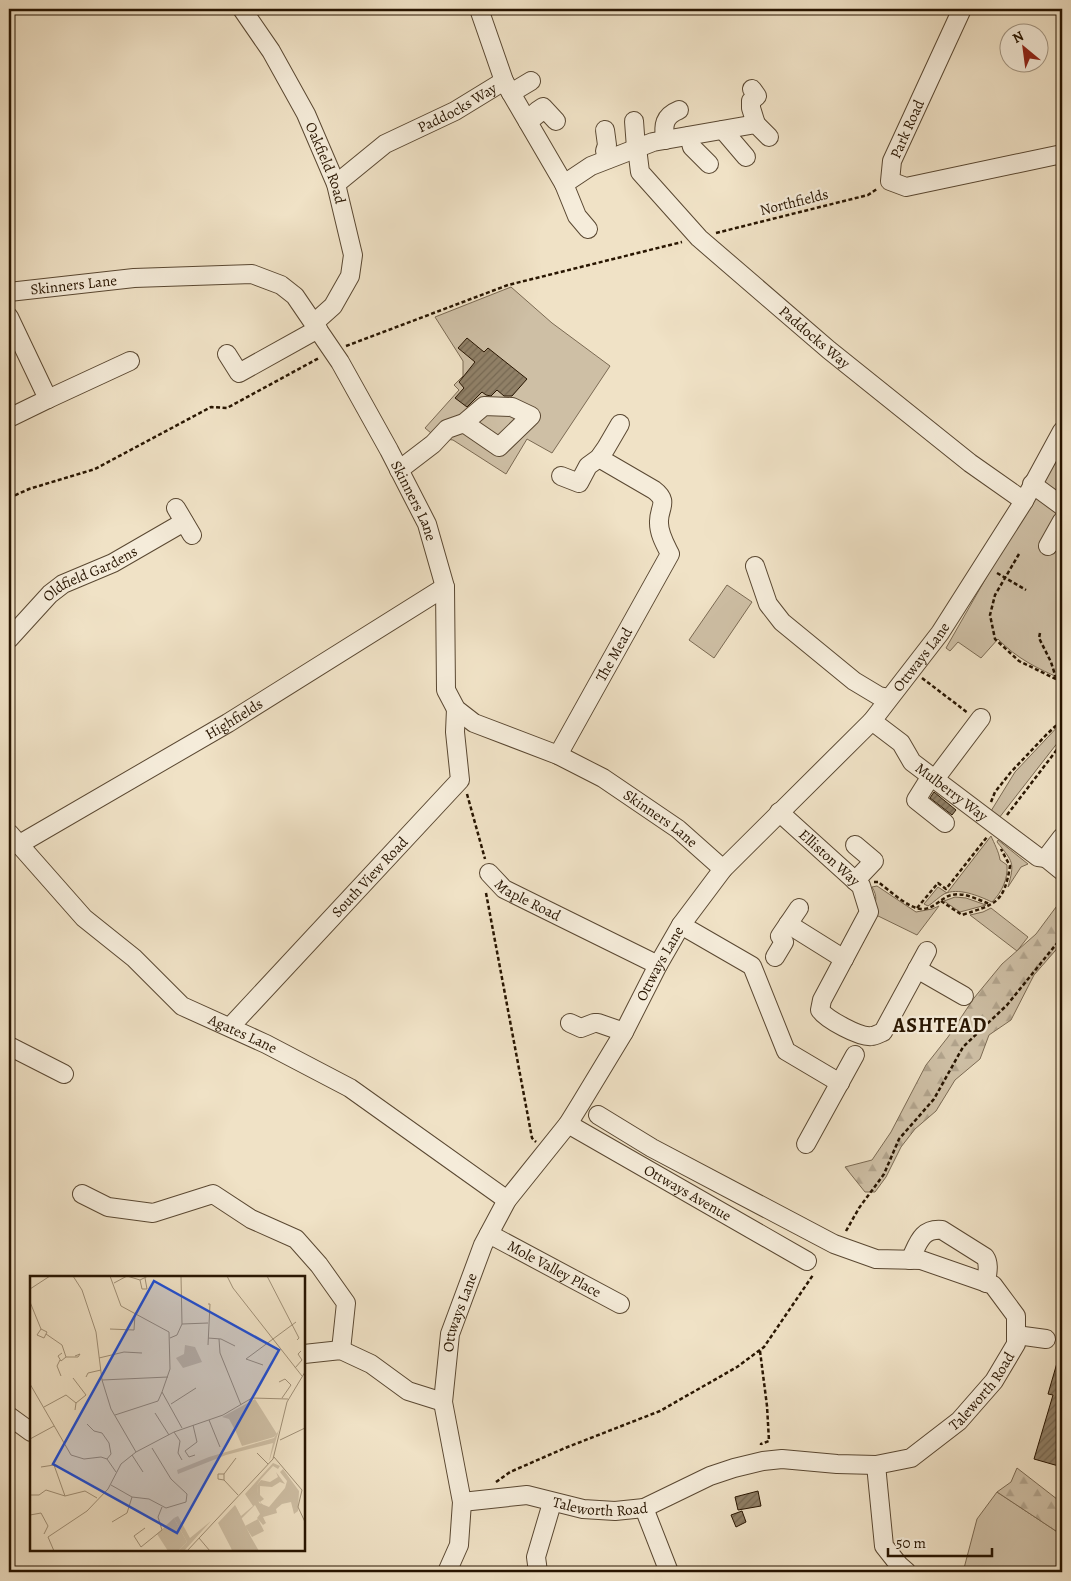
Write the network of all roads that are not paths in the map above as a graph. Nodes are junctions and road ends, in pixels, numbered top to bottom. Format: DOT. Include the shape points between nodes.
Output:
graph roads {
  1 [pos="242,9"];
  2 [pos="479,9"];
  3 [pos="962,9"];
  4 [pos="531,81"];
  5 [pos="508,87"];
  6 [pos="752,88"];
  7 [pos="679,110"];
  8 [pos="556,121"];
  9 [pos="634,121"];
  10 [pos="528,122"];
  11 [pos="756,124"];
  12 [pos="605,130"];
  13 [pos="722,130"];
  14 [pos="689,136"];
  15 [pos="769,137"];
  16 [pos="665,140"];
  17 [pos="636,148"];
  18 [pos="1062,154"];
  19 [pos="746,156"];
  20 [pos="608,159"];
  21 [pos="709,164"];
  22 [pos="336,184"];
  23 [pos="564,184"];
  24 [pos="588,229"];
  25 [pos="9,292"];
  26 [pos="9,317"];
  27 [pos="316,326"];
  28 [pos="227,354"];
  29 [pos="130,361"];
  30 [pos="48,399"];
  31 [pos="9,418"];
  32 [pos="464,424"];
  33 [pos="620,424"];
  34 [pos="1062,431"];
  35 [pos="598,458"];
  36 [pos="399,470"];
  37 [pos="561,476"];
  38 [pos="1032,484"];
  39 [pos="1024,501"];
  40 [pos="1062,506"];
  41 [pos="1062,521"];
  42 [pos="184,522"];
  43 [pos="1048,546"];
  44 [pos="755,566"];
  45 [pos="445,587"];
  46 [pos="9,639"];
  47 [pos="889,698"];
  48 [pos="456,709"];
  49 [pos="980,719"];
  50 [pos="872,720"];
  51 [pos="558,755"];
  52 [pos="933,778"];
  53 [pos="779,812"];
  54 [pos="945,823"];
  55 [pos="1062,837"];
  56 [pos="13,839"];
  57 [pos="855,845"];
  58 [pos="1042,858"];
  59 [pos="722,869"];
  60 [pos="1062,871"];
  61 [pos="489,873"];
  62 [pos="858,884"];
  63 [pos="799,908"];
  64 [pos="788,924"];
  65 [pos="681,925"];
  66 [pos="927,951"];
  67 [pos="775,957"];
  68 [pos="844,959"];
  69 [pos="658,965"];
  70 [pos="917,969"];
  71 [pos="964,996"];
  72 [pos="570,1023"];
  73 [pos="230,1027"];
  74 [pos="624,1032"];
  75 [pos="9,1046"];
  76 [pos="855,1055"];
  77 [pos="64,1074"];
  78 [pos="840,1082"];
  79 [pos="598,1115"];
  80 [pos="568,1124"];
  81 [pos="806,1144"];
  82 [pos="82,1194"];
  83 [pos="506,1200"];
  84 [pos="489,1234"];
  85 [pos="910,1260"];
  86 [pos="813,1264"];
  87 [pos="986,1283"];
  88 [pos="620,1304"];
  89 [pos="1016,1335"];
  90 [pos="1046,1339"];
  91 [pos="341,1350"];
  92 [pos="305,1354"];
  93 [pos="443,1402"];
  94 [pos="9,1416"];
  95 [pos="30,1431"];
  96 [pos="876,1465"];
  97 [pos="462,1502"];
  98 [pos="552,1503"];
  99 [pos="644,1508"];
  100 [pos="447,1572"];
  101 [pos="538,1572"];
  102 [pos="669,1572"];
  103 [pos="907,1572"];
  1 -- 22 [label="street, Oakfield Road" via="271,51 306,114"];
  2 -- 5 [label="street"];
  3 -- 18 [label="street, Park Road" via="892,161 890,180 906,186"];
  4 -- 5 [label="street"];
  5 -- 10 [label="street, Paddocks Way"];
  5 -- 22 [label="street, Paddocks Way" via="384,144"];
  6 -- 11 [label="street" via="757,96 751,101"];
  7 -- 16 [label="street" via="665,121"];
  8 -- 10 [label="street" via="543,107"];
  9 -- 17 [label="street, Paddocks Way"];
  10 -- 23 [label="street, Paddocks Way"];
  11 -- 13 [label="street"];
  11 -- 15 [label="street"];
  12 -- 20 [label="street"];
  13 -- 14 [label="street"];
  13 -- 19 [label="street"];
  14 -- 16 [label="street"];
  14 -- 21 [label="street" via="692,147"];
  16 -- 17 [label="street"];
  17 -- 20 [label="street"];
  17 -- 39 [label="street, Paddocks Way" via="640,172 699,238 829,350 970,463"];
  20 -- 23 [label="street"];
  22 -- 27 [label="street, Oakfield Road" via="352,254 350,276 333,306"];
  23 -- 24 [label="street, Paddocks Way" via="577,216"];
  25 -- 27 [label="street, Skinners Lane" via="134,278 252,274 281,285 295,296"];
  26 -- 30 [label="street"];
  27 -- 28 [label="street, Oakfield Road" via="239,373"];
  27 -- 36 [label="street, Skinners Lane" via="340,362"];
  29 -- 30 [label="street"];
  30 -- 31 [label="street"];
  32 -- 36 [label="street" via="447,429"];
  33 -- 35 [label="street"];
  34 -- 38 [label="street, Ottways Lane"];
  35 -- 37 [label="street" via="588,466 579,483"];
  35 -- 51 [label="street, The Mead" via="662,497 660,533 670,554"];
  36 -- 45 [label="street, Skinners Lane" via="427,524"];
  38 -- 39 [label="street, Ottways Lane"];
  38 -- 40 [label="street"];
  39 -- 47 [label="street, Ottways Lane" via="940,633"];
  41 -- 43 [label="street"];
  42 -- 46 [label="street, Oldfield Gardens" via="112,563 63,584"];
  44 -- 47 [label="street" via="768,604 782,622 854,681 879,696"];
  45 -- 48 [label="street, Skinners Lane" via="446,690"];
  45 -- 56 [label="street, Highfields" via="228,723"];
  47 -- 50 [label="street, Ottways Lane"];
  48 -- 51 [label="street, Skinners Lane" via="474,723"];
  48 -- 73 [label="street, South View Road" via="460,780"];
  49 -- 52 [label="street"];
  50 -- 52 [label="street, Mulberry Way" via="901,743 912,762"];
  50 -- 53 [label="street, Ottways Lane"];
  51 -- 59 [label="street, Skinners Lane" via="603,778 678,830"];
  52 -- 54 [label="street" via="916,800"];
  52 -- 58 [label="street, Mulberry Way"];
  53 -- 59 [label="street, Ottways Lane"];
  53 -- 62 [label="street, Elliston Way"];
  55 -- 58 [label="street"];
  56 -- 73 [label="street, Agates Lane" via="84,918 134,958 182,1006"];
  57 -- 62 [label="street" via="874,861"];
  58 -- 60 [label="street, Mulberry Way"];
  59 -- 65 [label="street, Ottways Lane"];
  61 -- 69 [label="street, Maple Road" via="504,889"];
  62 -- 68 [label="street, Elliston Way" via="869,912"];
  63 -- 64 [label="street"];
  64 -- 67 [label="street" via="780,936 784,942"];
  64 -- 68 [label="street"];
  65 -- 69 [label="street, Ottways Lane"];
  65 -- 78 [label="street" via="752,966 786,1051"];
  66 -- 70 [label="street"];
  68 -- 70 [label="street, Elliston Way" via="820,1005 822,1014 862,1035 883,1032"];
  69 -- 74 [label="street, Ottways Lane"];
  70 -- 71 [label="street"];
  72 -- 74 [label="street" via="582,1028 598,1023"];
  73 -- 83 [label="street, Agates Lane" via="350,1088"];
  74 -- 80 [label="street, Ottways Lane"];
  75 -- 77 [label="street"];
  76 -- 78 [label="street"];
  78 -- 81 [label="street"];
  79 -- 85 [label="street, Taleworth Road" via="652,1148 838,1246 876,1259"];
  80 -- 83 [label="street, Ottways Lane"];
  80 -- 86 [label="street, Ottways Avenue"];
  82 -- 91 [label="street" via="108,1207 152,1213 213,1194 251,1219 296,1240 346,1303"];
  83 -- 84 [label="street, Ottways Lane"];
  84 -- 88 [label="street, Mole Valley Place"];
  84 -- 93 [label="street, Ottways Lane" via="450,1334"];
  85 -- 87 [label="street, Taleworth Road" via="921,1260"];
  85 -- 87 [label="street" via="927,1231 942,1230 988,1260"];
  87 -- 89 [label="street, Taleworth Road" via="993,1285 1016,1316"];
  89 -- 90 [label="street"];
  89 -- 96 [label="street, Taleworth Road" via="1016,1344 994,1381 959,1421 911,1458"];
  91 -- 92 [label="street"];
  91 -- 93 [label="street" via="371,1364 408,1391"];
  93 -- 97 [label="street, Ottways Lane"];
  94 -- 95 [label="street"];
  96 -- 99 [label="street, Taleworth Road" via="782,1459 763,1461 710,1476"];
  96 -- 103 [label="street" via="884,1546 898,1566"];
  97 -- 98 [label="street, Taleworth Road" via="527,1495"];
  97 -- 100 [label="street, Ottways Lane" via="459,1545"];
  98 -- 99 [label="street, Taleworth Road" via="615,1511"];
  98 -- 101 [label="street" via="536,1557"];
  99 -- 102 [label="street"];
}
